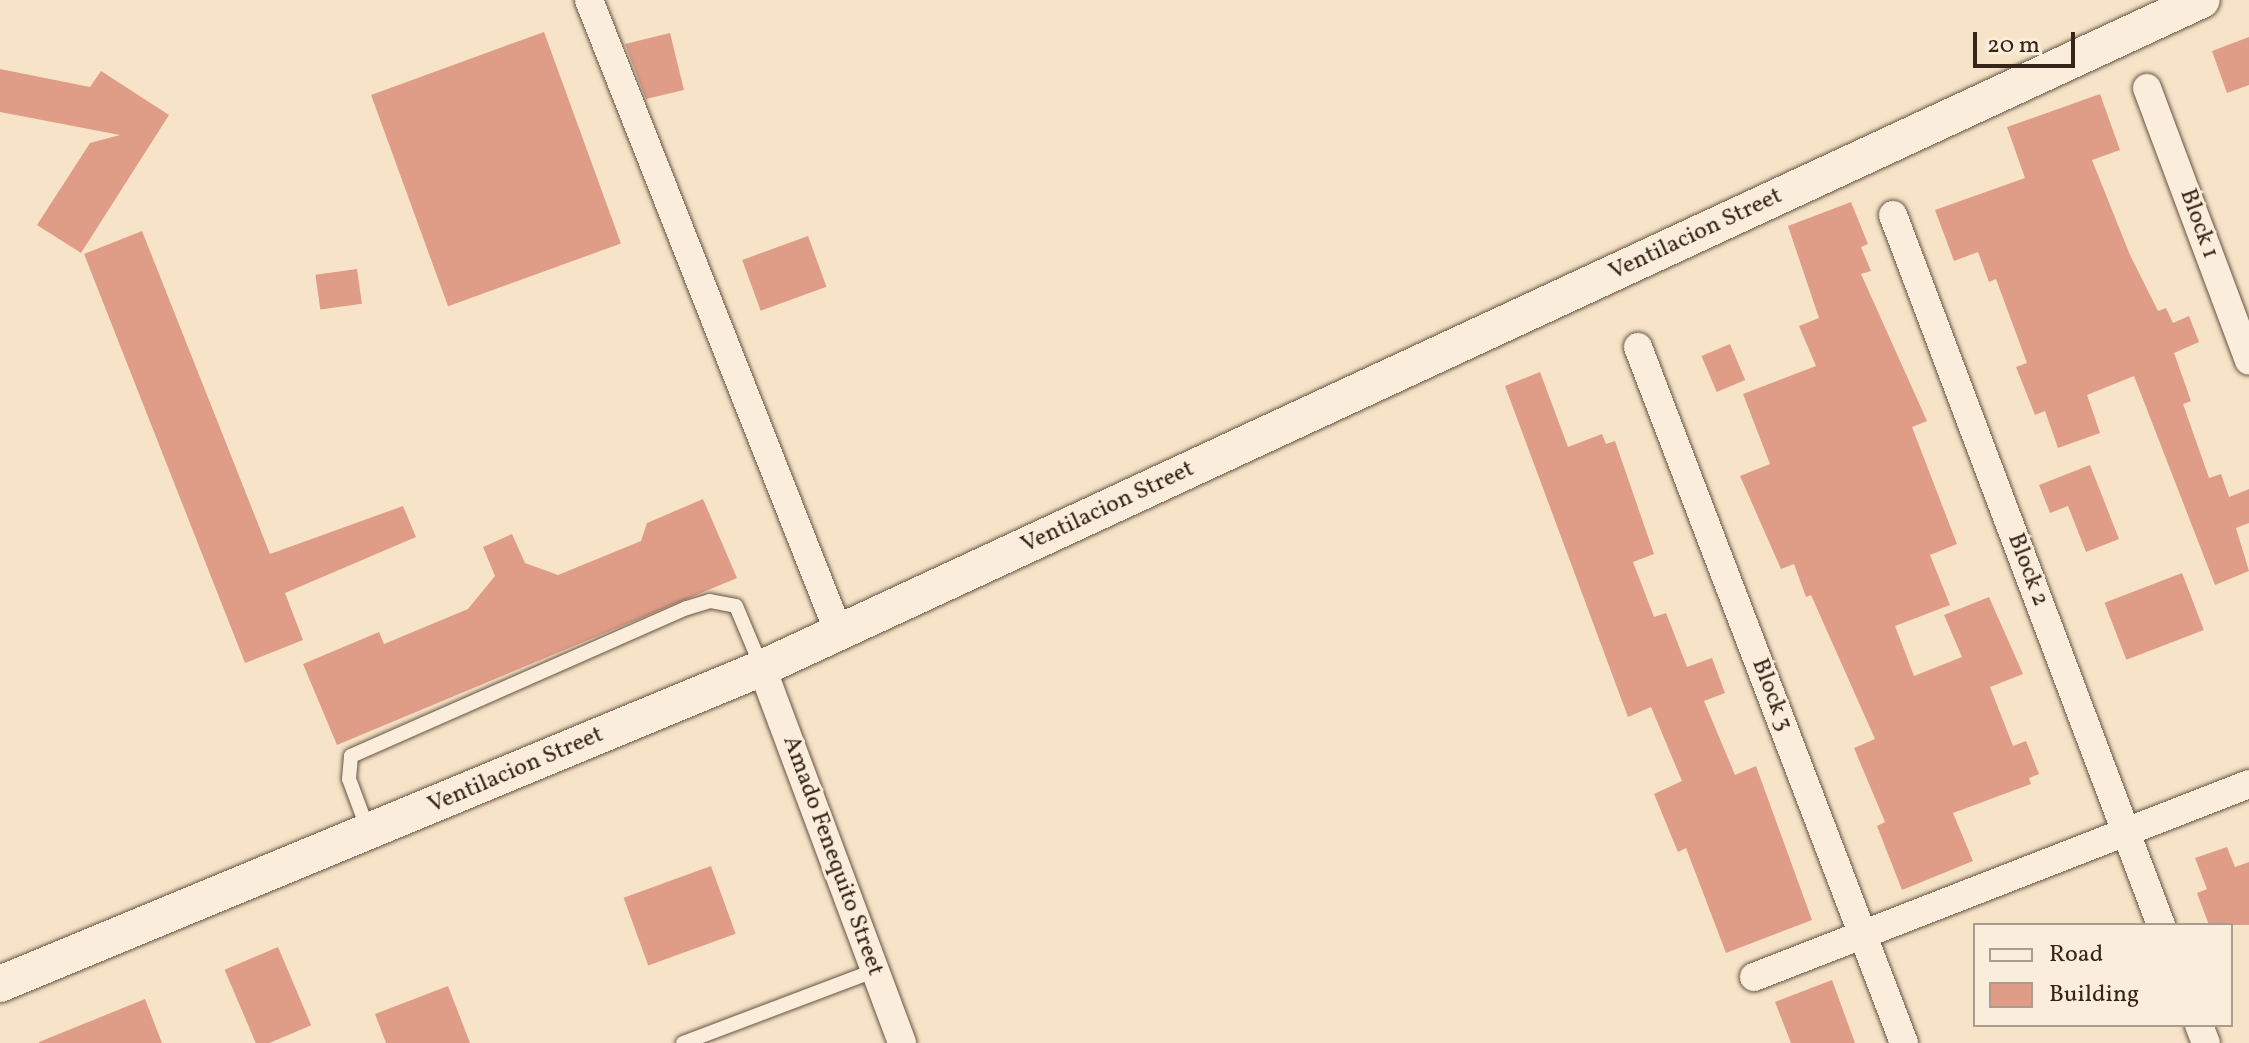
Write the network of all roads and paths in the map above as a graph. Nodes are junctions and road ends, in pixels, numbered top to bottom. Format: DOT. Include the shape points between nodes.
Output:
graph roads {
  1 [pos="589,0"];
  2 [pos="2202,0"];
  3 [pos="2147,88"];
  4 [pos="1893,215"];
  5 [pos="1638,347"];
  6 [pos="2249,361"];
  7 [pos="839,633"];
  8 [pos="762,668"];
  9 [pos="2249,784"];
  10 [pos="2126,832"];
  11 [pos="369,833"];
  12 [pos="2160,923"];
  13 [pos="1863,934"];
  14 [pos="874,971"];
  15 [pos="1754,977"];
  16 [pos="0,984"];
  17 [pos="683,1043"];
  18 [pos="902,1043"];
  19 [pos="1904,1043"];
  1 -- 7 [label="street"];
  2 -- 7 [label="street, Ventilacion Street"];
  3 -- 6 [label="street, Block 1"];
  4 -- 10 [label="street, Block 2"];
  5 -- 13 [label="street, Block 3"];
  7 -- 8 [label="street, Ventilacion Street"];
  8 -- 11 [label="street, Ventilacion Street"];
  8 -- 11 [label="lane" via="736,606 710,601 687,608 351,756 349,779"];
  8 -- 14 [label="street, Amado Fenequito Street"];
  9 -- 10 [label="street"];
  10 -- 12 [label="street, Block 2"];
  10 -- 13 [label="street"];
  11 -- 16 [label="street, Ventilacion Street"];
  13 -- 15 [label="street"];
  13 -- 19 [label="street, Block 3"];
  14 -- 17 [label="lane"];
  14 -- 18 [label="street, Amado Fenequito Street"];
}
